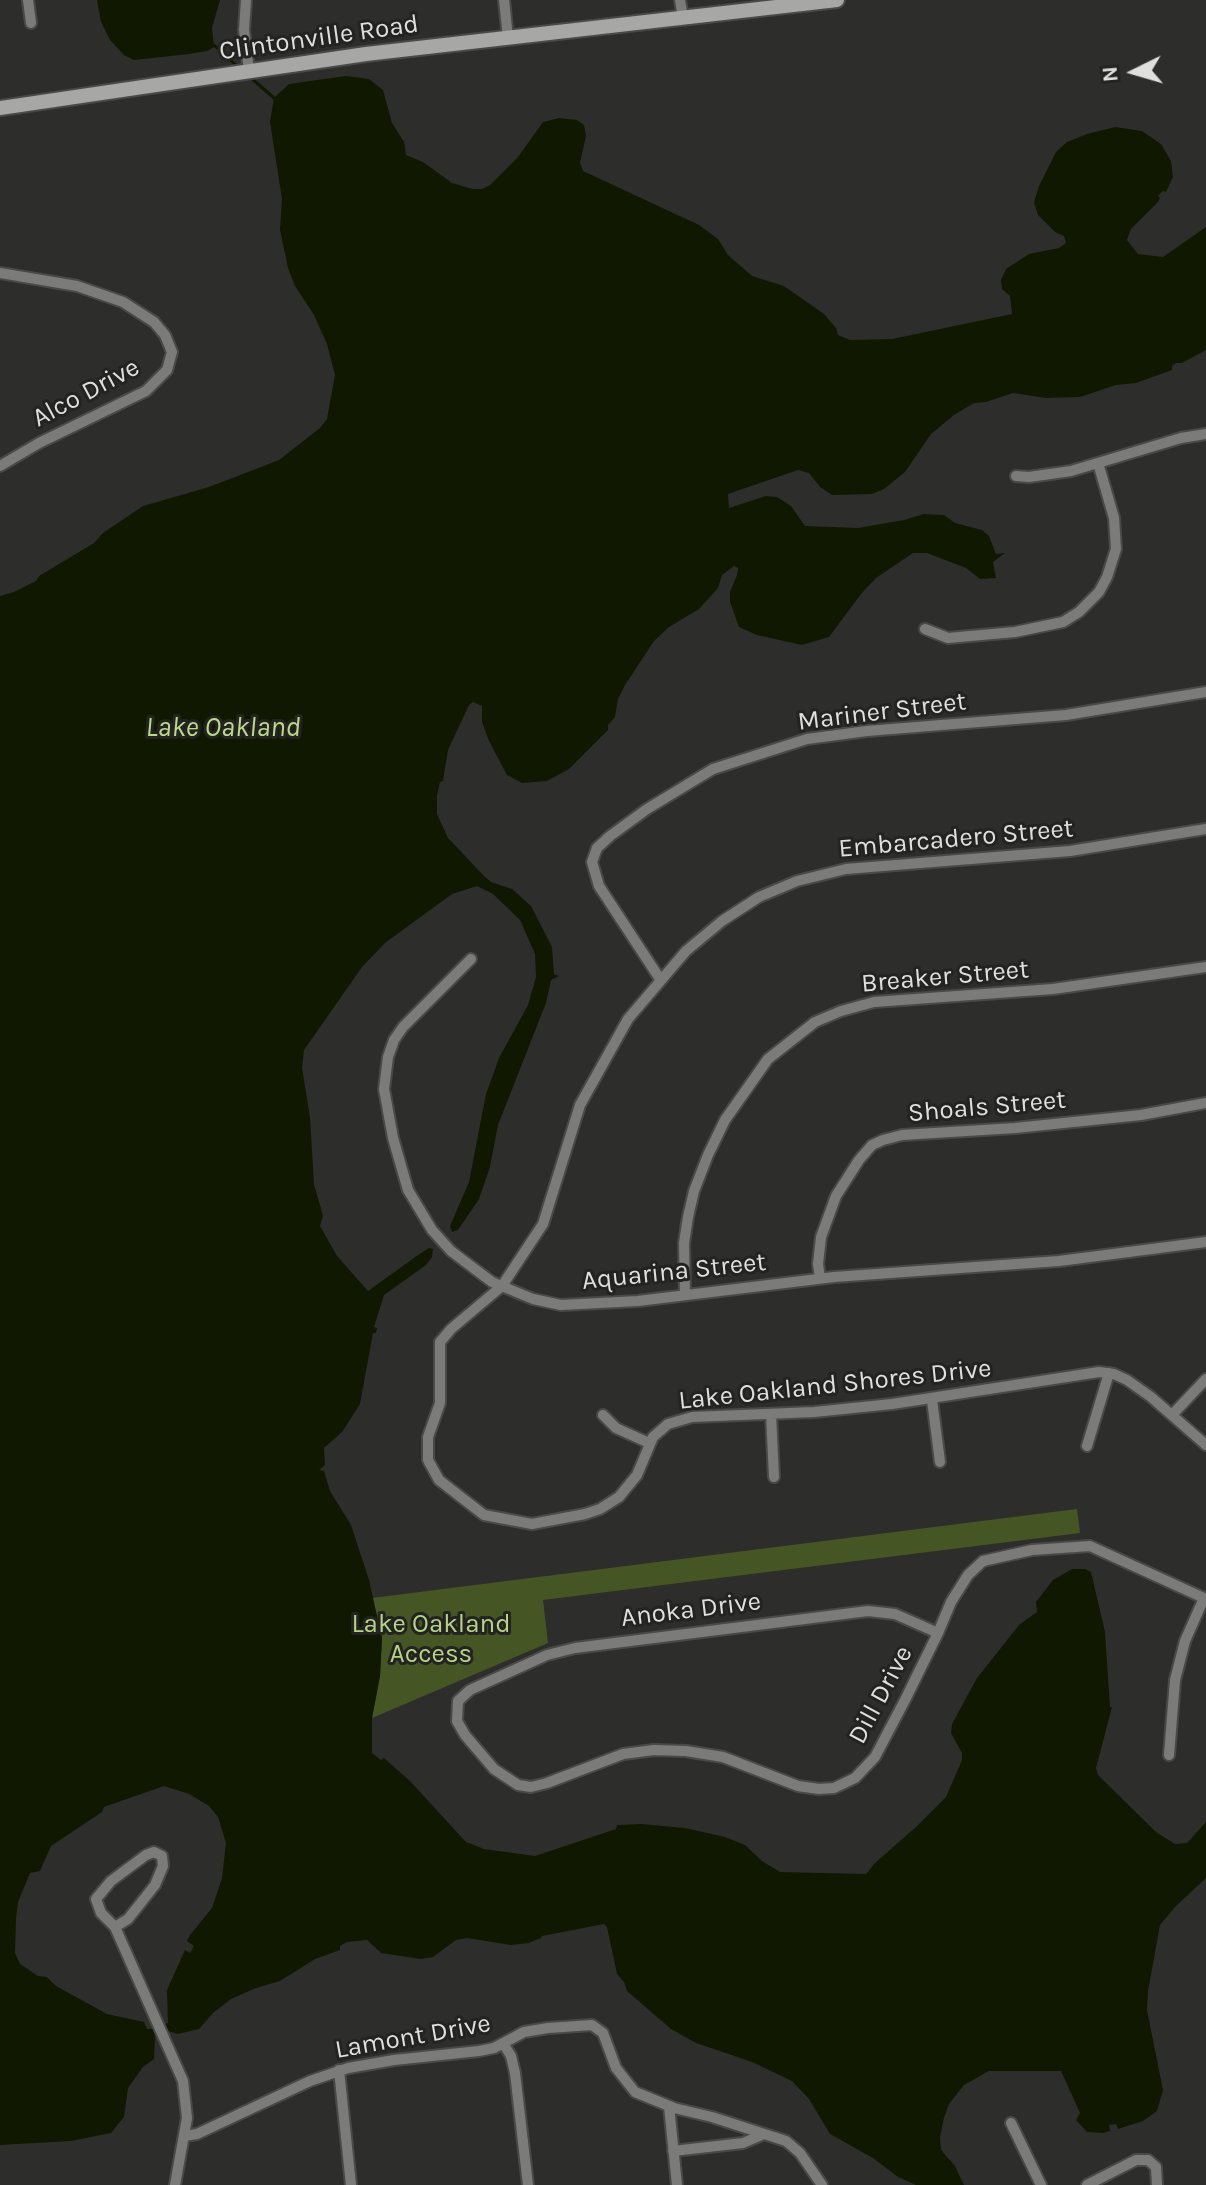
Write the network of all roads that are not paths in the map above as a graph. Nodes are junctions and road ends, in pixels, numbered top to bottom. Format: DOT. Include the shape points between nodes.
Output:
graph roads {
  1 [pos="28,0"];
  2 [pos="246,0"];
  3 [pos="504,0"];
  4 [pos="680,0"];
  5 [pos="837,0"];
  6 [pos="683,18"];
  7 [pos="31,23"];
  8 [pos="508,38"];
  9 [pos="249,71"];
  10 [pos="0,108"];
  11 [pos="0,273"];
  12 [pos="1206,434"];
  13 [pos="1098,463"];
  14 [pos="0,466"];
  15 [pos="1016,476"];
  16 [pos="925,629"];
  17 [pos="1206,692"];
  18 [pos="1206,829"];
  19 [pos="471,959"];
  20 [pos="1206,967"];
  21 [pos="660,979"];
  22 [pos="1206,1103"];
  23 [pos="1206,1242"];
  24 [pos="820,1278"];
  25 [pos="502,1286"];
  26 [pos="685,1295"];
  27 [pos="1109,1373"];
  28 [pos="1206,1379"];
  29 [pos="932,1400"];
  30 [pos="771,1414"];
  31 [pos="603,1415"];
  32 [pos="1172,1415"];
  33 [pos="649,1443"];
  34 [pos="1206,1445"];
  35 [pos="1087,1446"];
  36 [pos="940,1462"];
  37 [pos="774,1477"];
  38 [pos="1205,1598"];
  39 [pos="938,1633"];
  40 [pos="458,1701"];
  41 [pos="1169,1755"];
  42 [pos="115,1927"];
  43 [pos="503,2043"];
  44 [pos="339,2070"];
  45 [pos="669,2106"];
  46 [pos="1011,2123"];
  47 [pos="764,2134"];
  48 [pos="184,2136"];
  49 [pos="673,2151"];
  50 [pos="175,2185"];
  51 [pos="351,2185"];
  52 [pos="528,2185"];
  53 [pos="677,2185"];
  54 [pos="822,2185"];
  55 [pos="1041,2185"];
  56 [pos="1087,2185"];
  57 [pos="1157,2185"];
  1 -- 7 [label="street"];
  2 -- 9 [label="street"];
  3 -- 8 [label="street"];
  4 -- 6 [label="street"];
  5 -- 6 [label="street, Clintonville Road"];
  6 -- 8 [label="street, Clintonville Road"];
  8 -- 9 [label="street, Clintonville Road"];
  9 -- 10 [label="street, Clintonville Road"];
  11 -- 14 [label="street, Alco Drive" via="77,286 123,302 154,322 170,345 171,364 146,391"];
  12 -- 13 [label="street"];
  13 -- 15 [label="street" via="1049,475"];
  13 -- 16 [label="street" via="1114,518 1116,549 1099,592 1079,612 1063,622 1015,632 948,638"];
  17 -- 21 [label="street, Mariner Street" via="1066,715 807,739 713,769 610,836 592,862 599,886"];
  18 -- 21 [label="street, Embarcadero Street" via="1070,851 846,869 797,881 722,921"];
  19 -- 25 [label="street, Aquarina Street" via="394,1040 384,1089 408,1190 425,1221 451,1251"];
  20 -- 26 [label="street, Breaker Street" via="1053,989 874,1002 815,1022 768,1059 742,1093 708,1155 688,1217"];
  21 -- 25 [label="street, Embarcadero Street" via="628,1019 587,1091 543,1224"];
  22 -- 24 [label="street, Shoals Street" via="1141,1115 883,1140 859,1160 836,1196 821,1237"];
  23 -- 24 [label="street, Aquarina Street" via="1059,1261"];
  24 -- 26 [label="street, Aquarina Street"];
  25 -- 26 [label="street, Aquarina Street" via="561,1305"];
  25 -- 33 [label="street" via="440,1342 440,1403 428,1437 428,1460 439,1480 484,1515 532,1524 553,1521 600,1509 619,1497 637,1475"];
  27 -- 29 [label="street, Lake Oakland Shores Drive"];
  27 -- 32 [label="street" via="1127,1380"];
  27 -- 35 [label="street"];
  28 -- 32 [label="street"];
  29 -- 30 [label="street, Lake Oakland Shores Drive"];
  29 -- 36 [label="street"];
  30 -- 33 [label="street, Lake Oakland Shores Drive" via="680,1420 661,1429"];
  30 -- 37 [label="street"];
  31 -- 33 [label="street" via="616,1428"];
  32 -- 34 [label="street"];
  38 -- 39 [label="street, Dill Drive" via="1090,1546 1032,1550 995,1556 976,1566"];
  38 -- 41 [label="street" via="1185,1641 1175,1680"];
  39 -- 40 [label="street, Anoka Drive" via="895,1614 868,1611 620,1641 547,1655 470,1690"];
  39 -- 40 [label="street, Dill Drive" via="875,1757 855,1778 834,1788 798,1786 723,1757 654,1750 623,1754 547,1783 518,1785 494,1769 465,1735 457,1721"];
  42 -- 42 [label="street" via="155,1885 162,1856 146,1855 100,1891 96,1905"];
  42 -- 48 [label="street" via="183,2081"];
  43 -- 44 [label="street, Lamont Drive"];
  43 -- 45 [label="street, Lamont Drive" via="524,2032 592,2025 603,2033 616,2068 635,2092"];
  43 -- 52 [label="street" via="515,2073"];
  44 -- 48 [label="street, Lamont Drive"];
  44 -- 51 [label="street"];
  45 -- 47 [label="street"];
  45 -- 49 [label="street"];
  46 -- 55 [label="street"];
  47 -- 49 [label="street" via="743,2143"];
  47 -- 54 [label="street" via="786,2141 800,2153"];
  48 -- 50 [label="street"];
  49 -- 53 [label="street"];
  56 -- 57 [label="street" via="1136,2160 1156,2167"];
}
